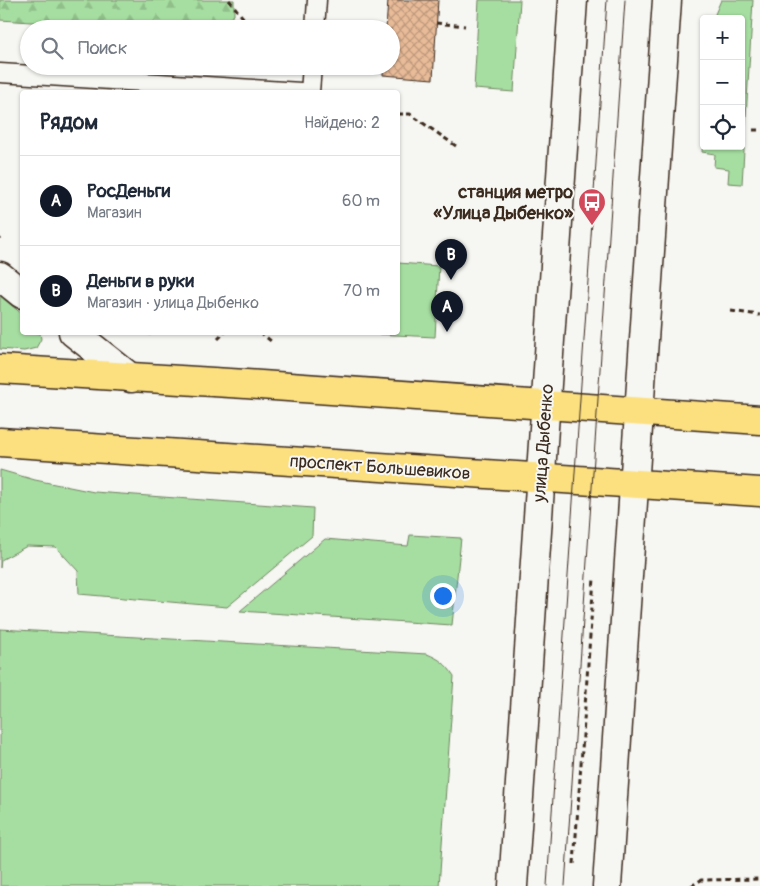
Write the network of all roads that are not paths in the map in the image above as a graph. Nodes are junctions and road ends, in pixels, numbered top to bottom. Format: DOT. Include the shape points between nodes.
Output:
graph roads {
  1 [pos="317,0"];
  2 [pos="573,0"];
  3 [pos="670,6"];
  4 [pos="316,20"];
  5 [pos="0,73"];
  6 [pos="20,74"];
  7 [pos="32,75"];
  8 [pos="311,75"];
  9 [pos="269,90"];
  10 [pos="310,90"];
  11 [pos="0,276"];
  12 [pos="20,292"];
  13 [pos="77,335"];
  14 [pos="0,370"];
  15 [pos="131,378"];
  16 [pos="545,405"];
  17 [pos="639,411"];
  18 [pos="760,420"];
  19 [pos="0,442"];
  20 [pos="540,478"];
  21 [pos="634,484"];
  22 [pos="760,492"];
  23 [pos="513,886"];
  24 [pos="607,886"];
  1 -- 4 [label="lane"];
  2 -- 16 [label="main road, улица Дыбенко"];
  3 -- 17 [label="main road"];
  5 -- 6 [label="lane"];
  7 -- 9 [label="lane"];
  8 -- 10 [label="lane"];
  11 -- 12 [label="main road"];
  13 -- 15 [label="main road"];
  14 -- 15 [label="main road"];
  15 -- 16 [label="main road"];
  16 -- 17 [label="main road"];
  16 -- 20 [label="main road, улица Дыбенко"];
  17 -- 18 [label="main road"];
  17 -- 21 [label="main road"];
  19 -- 20 [label="main road, проспект Большевиков"];
  20 -- 21 [label="main road, проспект Большевиков"];
  20 -- 23 [label="main road, улица Дыбенко"];
  21 -- 22 [label="main road, проспект Большевиков"];
  21 -- 24 [label="main road"];
}
